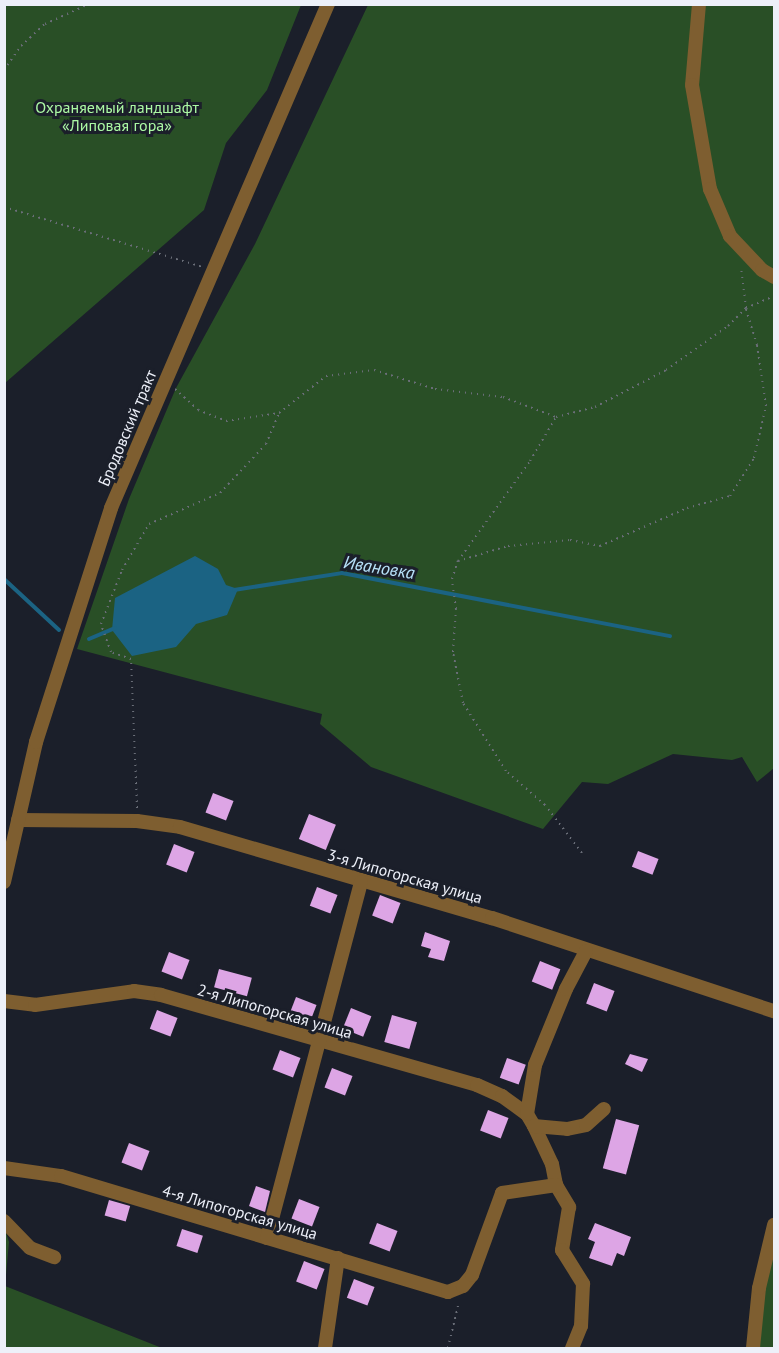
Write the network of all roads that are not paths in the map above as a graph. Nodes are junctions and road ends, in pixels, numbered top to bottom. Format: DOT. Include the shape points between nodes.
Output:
graph roads {
  1 [pos="328,4"];
  2 [pos="699,4"];
  3 [pos="774,277"];
  4 [pos="18,820"];
  5 [pos="4,882"];
  6 [pos="361,882"];
  7 [pos="586,951"];
  8 [pos="4,1001"];
  9 [pos="774,1011"];
  10 [pos="319,1042"];
  11 [pos="604,1109"];
  12 [pos="531,1120"];
  13 [pos="4,1168"];
  14 [pos="556,1185"];
  15 [pos="4,1221"];
  16 [pos="774,1225"];
  17 [pos="267,1238"];
  18 [pos="54,1257"];
  19 [pos="338,1258"];
  20 [pos="325,1348"];
  21 [pos="572,1348"];
  22 [pos="753,1348"];
  1 -- 4 [label="street, Бродовский тракт" via="111,508 36,742"];
  2 -- 3 [label="street" via="692,85 710,189 730,236 762,270"];
  4 -- 5 [label="street, Бродовский тракт"];
  4 -- 6 [label="street, 3-я Липогорская улица" via="137,821 180,827"];
  6 -- 7 [label="street, 3-я Липогорская улица" via="470,912"];
  6 -- 10 [label="street"];
  7 -- 9 [label="street, 3-я Липогорская улица"];
  7 -- 12 [label="street" via="535,1065"];
  8 -- 10 [label="street, 2-я Липогорская улица" via="35,1005 135,991"];
  10 -- 12 [label="street, 2-я Липогорская улица" via="477,1085"];
  10 -- 17 [label="street"];
  11 -- 12 [label="street" via="586,1125 567,1130"];
  12 -- 14 [label="street" via="552,1164"];
  13 -- 17 [label="street, 4-я Липогорская улица" via="61,1176"];
  14 -- 19 [label="street, 4-я Липогорская улица" via="502,1193 472,1275 463,1286 448,1292"];
  14 -- 21 [label="street" via="569,1207 562,1250 583,1284 580,1326"];
  15 -- 18 [label="street" via="30,1248"];
  16 -- 22 [label="street" via="759,1288"];
  17 -- 19 [label="street, 4-я Липогорская улица"];
  19 -- 20 [label="street"];
}
